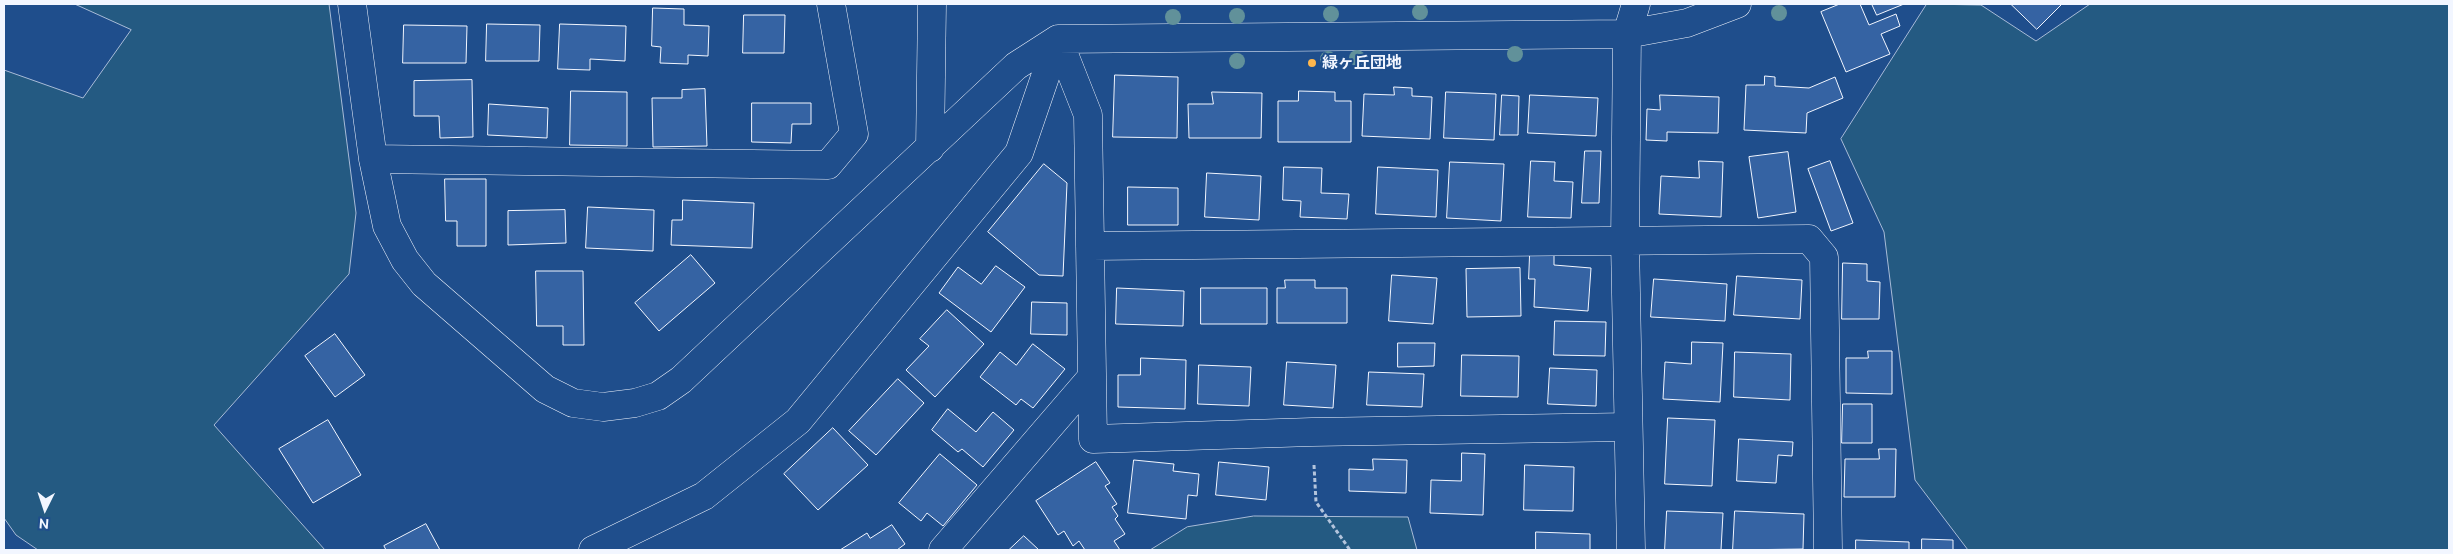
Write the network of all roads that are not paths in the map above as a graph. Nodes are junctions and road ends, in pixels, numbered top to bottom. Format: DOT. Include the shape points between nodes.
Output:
graph roads {
  1 [pos="352,4"];
  2 [pos="831,4"];
  3 [pos="932,4"];
  4 [pos="1636,4"];
  5 [pos="1738,4"];
  6 [pos="1627,34"];
  7 [pos="1058,39"];
  8 [pos="930,148"];
  9 [pos="373,159"];
  10 [pos="1624,242"];
  11 [pos="1092,246"];
  12 [pos="1092,377"];
  13 [pos="1628,427"];
  14 [pos="625,544"];
  15 [pos="592,550"];
  16 [pos="943,550"];
  17 [pos="1631,550"];
  18 [pos="1828,550"];
  1 -- 9 [label="street"];
  2 -- 9 [label="street" via="854,134 828,165"];
  3 -- 8 [label="street"];
  4 -- 6 [label="street"];
  5 -- 6 [label="street" via="1687,23"];
  6 -- 7 [label="street"];
  6 -- 10 [label="street"];
  7 -- 8 [label="street" via="1016,66"];
  7 -- 11 [label="street" via="1088,115"];
  7 -- 14 [label="street" via="1019,153 798,421 704,496"];
  8 -- 9 [label="street" via="681,380 658,396 603,407 573,403 545,389 424,284 405,260 387,226"];
  10 -- 11 [label="street"];
  10 -- 13 [label="street"];
  10 -- 18 [label="street" via="1809,239 1824,257"];
  11 -- 12 [label="street"];
  12 -- 13 [label="street" via="1093,439"];
  12 -- 16 [label="street"];
  13 -- 17 [label="street"];
  14 -- 15 [label="street"];
}
